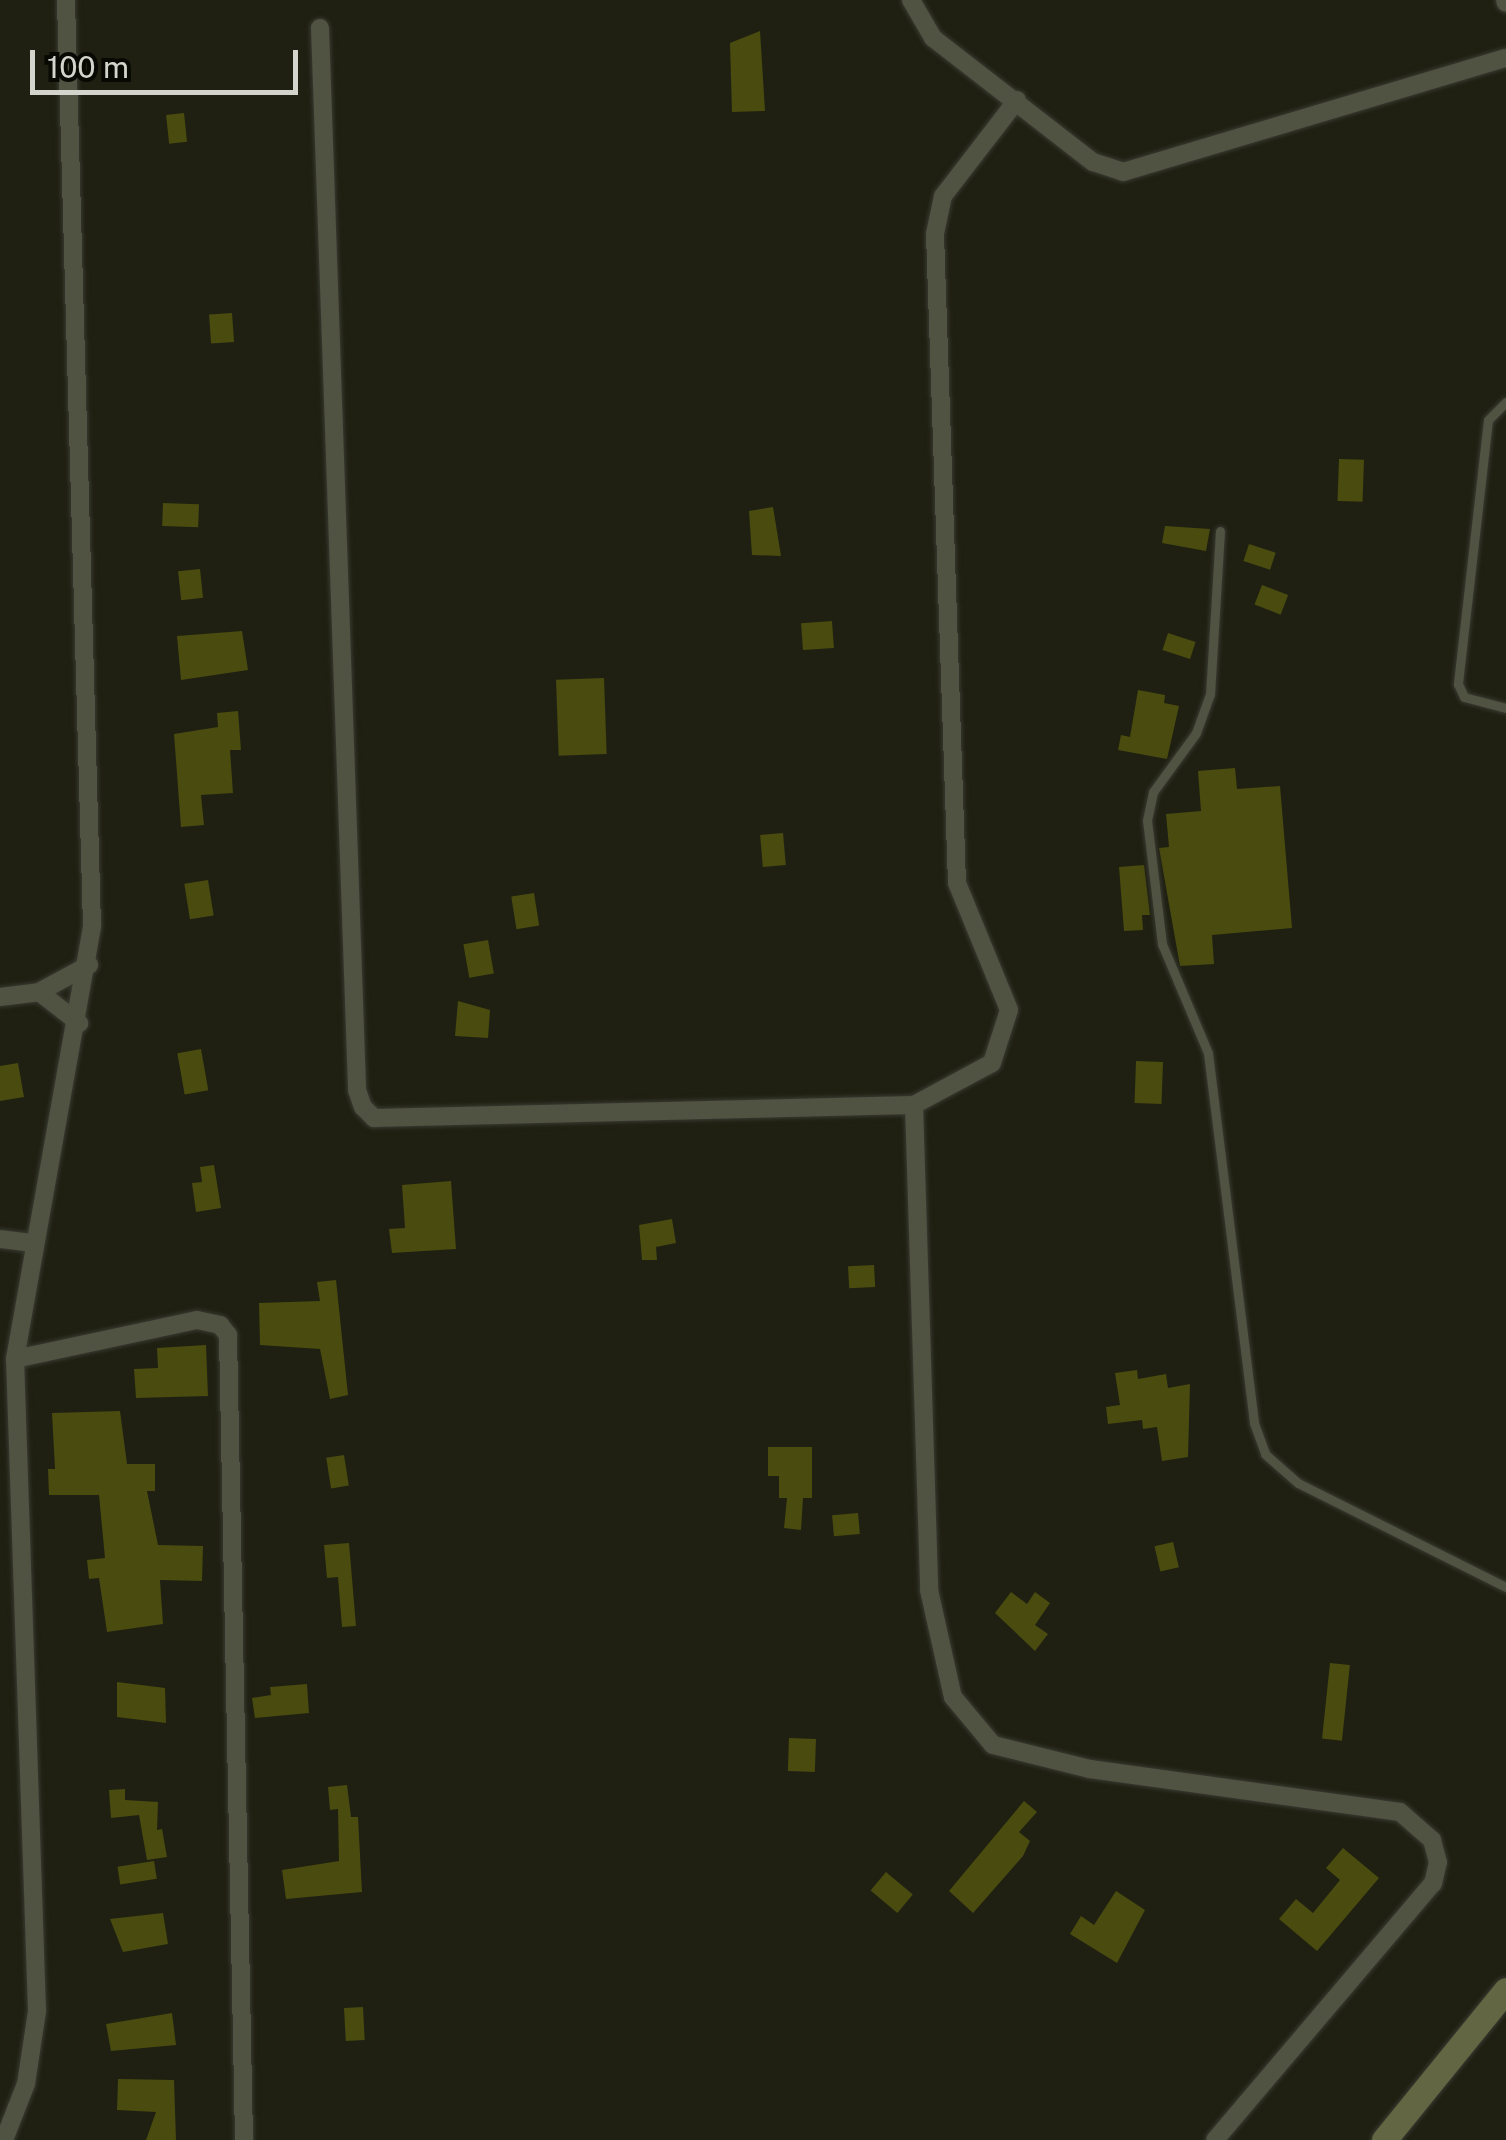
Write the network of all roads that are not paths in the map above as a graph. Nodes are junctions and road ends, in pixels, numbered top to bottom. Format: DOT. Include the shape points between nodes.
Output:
graph roads {
  1 [pos="66,0"];
  2 [pos="912,0"];
  3 [pos="320,28"];
  4 [pos="1506,58"];
  5 [pos="1017,100"];
  6 [pos="1506,402"];
  7 [pos="1220,531"];
  8 [pos="1506,708"];
  9 [pos="89,964"];
  10 [pos="38,992"];
  11 [pos="0,997"];
  12 [pos="78,1024"];
  13 [pos="914,1106"];
  14 [pos="0,1239"];
  15 [pos="33,1243"];
  16 [pos="15,1359"];
  17 [pos="8,1458"];
  18 [pos="1506,1587"];
  19 [pos="1506,1990"];
  20 [pos="4,2140"];
  21 [pos="244,2140"];
  22 [pos="1215,2140"];
  23 [pos="1384,2140"];
  1 -- 9 [label="street"];
  2 -- 5 [label="street" via="933,38"];
  3 -- 13 [label="street" via="357,1090 363,1107 374,1118"];
  4 -- 5 [label="street" via="1123,172 1093,162"];
  5 -- 13 [label="street" via="943,196 935,234 957,883 1009,1010 992,1063"];
  6 -- 8 [label="lane" via="1488,420 1458,684 1464,697"];
  7 -- 18 [label="lane" via="1210,694 1196,733 1152,792 1147,820 1162,944 1208,1053 1254,1423 1264,1454 1298,1484"];
  9 -- 10 [label="street"];
  9 -- 12 [label="street"];
  10 -- 11 [label="street"];
  10 -- 12 [label="street"];
  12 -- 15 [label="street"];
  13 -- 22 [label="street" via="929,1590 953,1696 993,1745 1090,1769 1400,1812 1432,1840 1438,1862 1432,1883"];
  14 -- 15 [label="street"];
  15 -- 16 [label="street"];
  16 -- 17 [label="street"];
  16 -- 21 [label="street" via="197,1320 220,1325 228,1335"];
  17 -- 20 [label="street" via="37,2011 26,2084"];
  19 -- 23 [label="street"];
}
